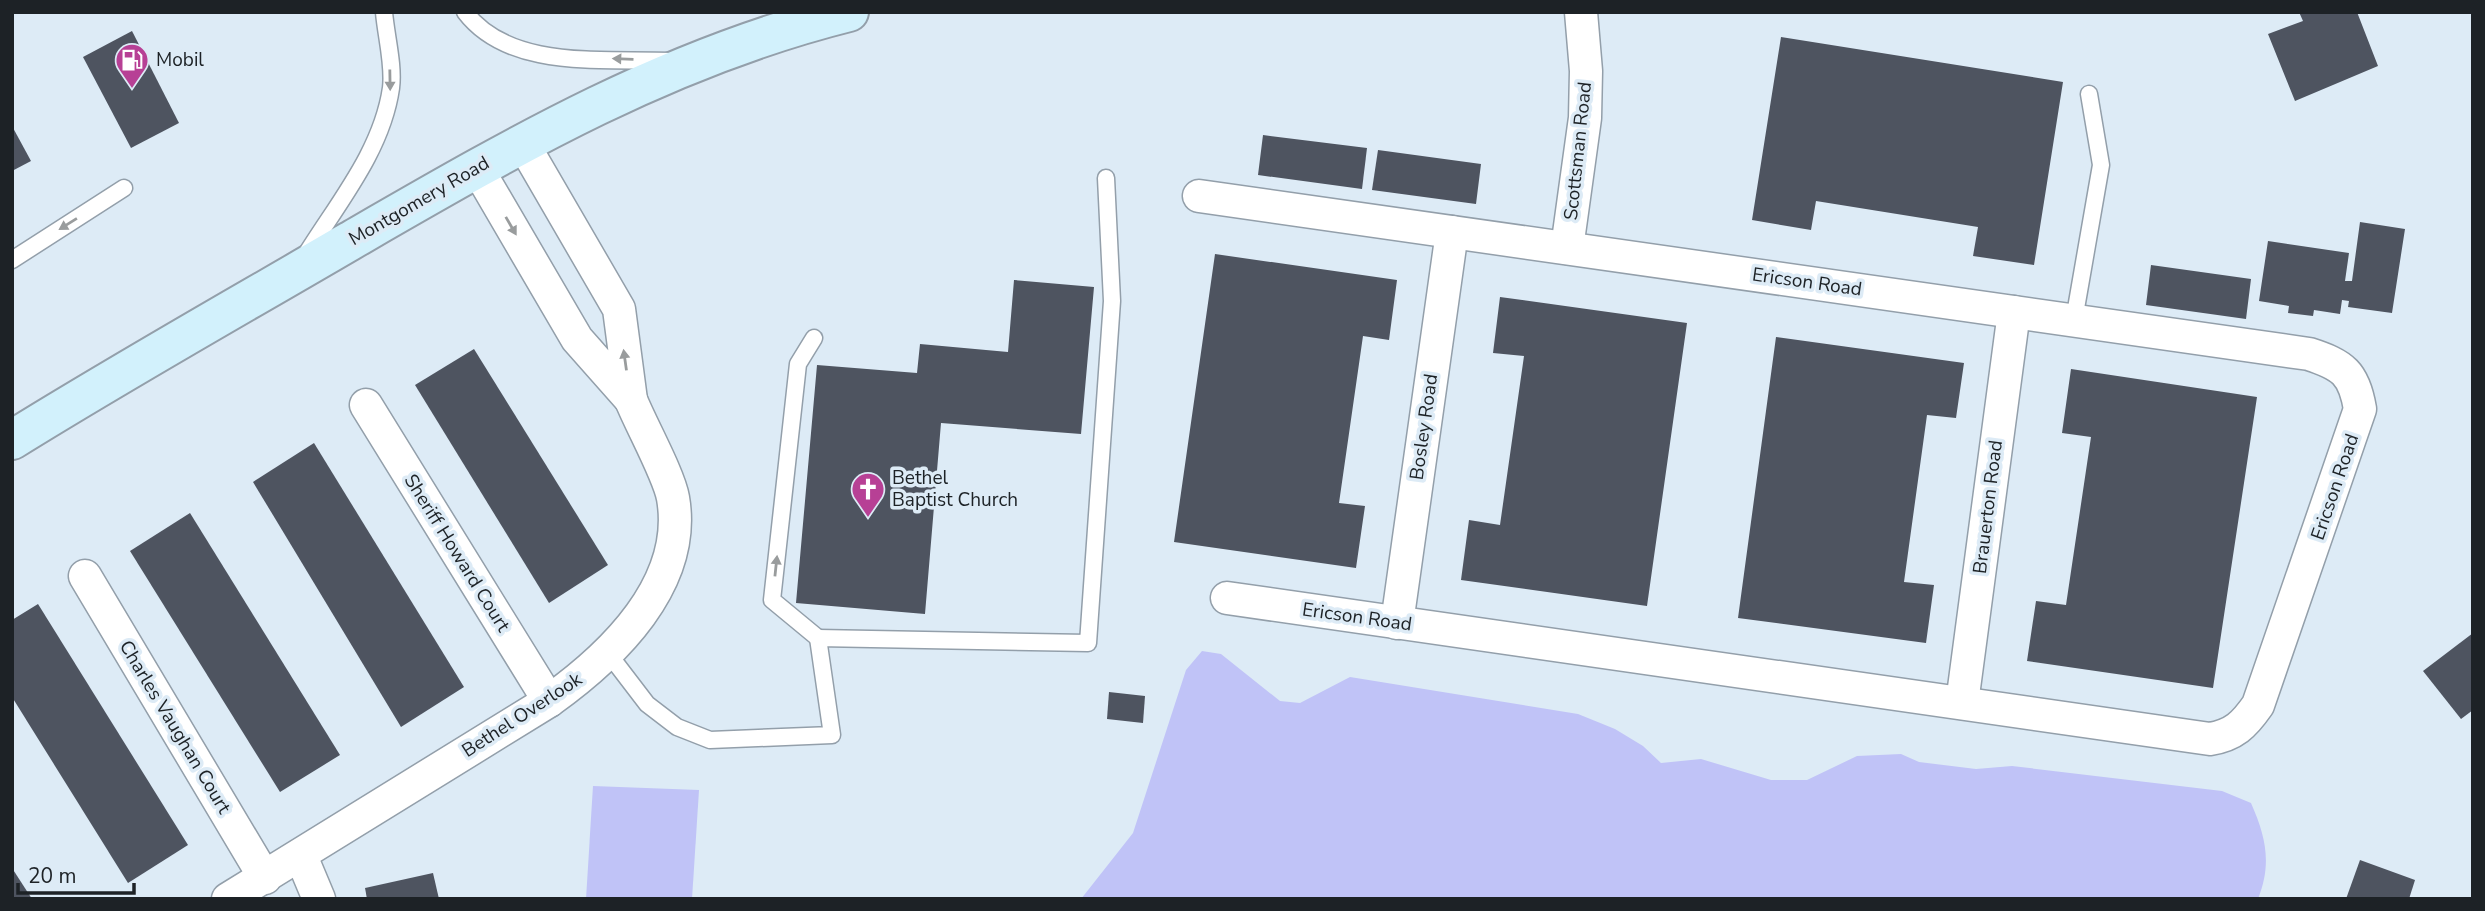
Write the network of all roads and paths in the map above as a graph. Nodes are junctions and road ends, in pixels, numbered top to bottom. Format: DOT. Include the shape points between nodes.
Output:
graph roads {
  1 [pos="384,12"];
  2 [pos="464,12"];
  3 [pos="849,12"];
  4 [pos="1581,12"];
  5 [pos="691,62"];
  6 [pos="2089,94"];
  7 [pos="522,142"];
  8 [pos="477,168"];
  9 [pos="1105,178"];
  10 [pos="124,188"];
  11 [pos="1199,196"];
  12 [pos="1452,232"];
  13 [pos="1567,248"];
  14 [pos="12,260"];
  15 [pos="293,274"];
  16 [pos="2014,312"];
  17 [pos="2074,320"];
  18 [pos="814,338"];
  19 [pos="631,400"];
  20 [pos="366,405"];
  21 [pos="12,440"];
  22 [pos="85,576"];
  23 [pos="1227,598"];
  24 [pos="1397,623"];
  25 [pos="818,638"];
  26 [pos="608,653"];
  27 [pos="549,701"];
  28 [pos="1962,703"];
  29 [pos="301,856"];
  30 [pos="265,877"];
  31 [pos="228,899"];
  32 [pos="318,899"];
  1 -- 15 [label="lane, one-way" via="391,85 383,125"];
  5 -- 2 [label="lane, one-way" via="538,55 510,47 479,30"];
  3 -- 5 [label="main road, Montgomery Road"];
  4 -- 13 [label="street, Scottsman Road" via="1585,118"];
  5 -- 7 [label="main road, Montgomery Road"];
  6 -- 17 [label="lane" via="2101,164"];
  7 -- 8 [label="main road, Montgomery Road"];
  19 -- 7 [label="street, Bethel Overlook, one-way" via="619,309"];
  8 -- 15 [label="main road, Montgomery Road"];
  8 -- 19 [label="street, Bethel Overlook, one-way" via="577,339"];
  9 -- 25 [label="lane" via="1112,300 1088,643"];
  10 -- 14 [label="lane, one-way"];
  11 -- 12 [label="street, Ericson Road"];
  12 -- 13 [label="street, Ericson Road"];
  12 -- 24 [label="street, Bosley Road"];
  13 -- 16 [label="street, Ericson Road"];
  15 -- 21 [label="main road, Montgomery Road"];
  16 -- 17 [label="street, Ericson Road"];
  16 -- 28 [label="street, Brauerton Road"];
  17 -- 28 [label="street, Ericson Road" via="2309,354 2333,362 2356,387 2360,409 2355,430 2258,705 2230,736 2210,739"];
  25 -- 18 [label="lane, one-way" via="772,600 798,364"];
  19 -- 26 [label="street, Bethel Overlook" via="673,496 676,535 669,566 649,601"];
  20 -- 27 [label="street, Sheriff Howard Court"];
  22 -- 30 [label="street, Charles Vaughan Court"];
  23 -- 24 [label="street, Ericson Road"];
  24 -- 28 [label="street, Ericson Road"];
  25 -- 26 [label="lane" via="832,735 710,740 677,727 647,704"];
  26 -- 27 [label="street, Bethel Overlook"];
  27 -- 29 [label="street, Bethel Overlook"];
  29 -- 30 [label="street, Bethel Overlook"];
  29 -- 32 [label="street"];
  30 -- 31 [label="street, Bethel Overlook"];
}
